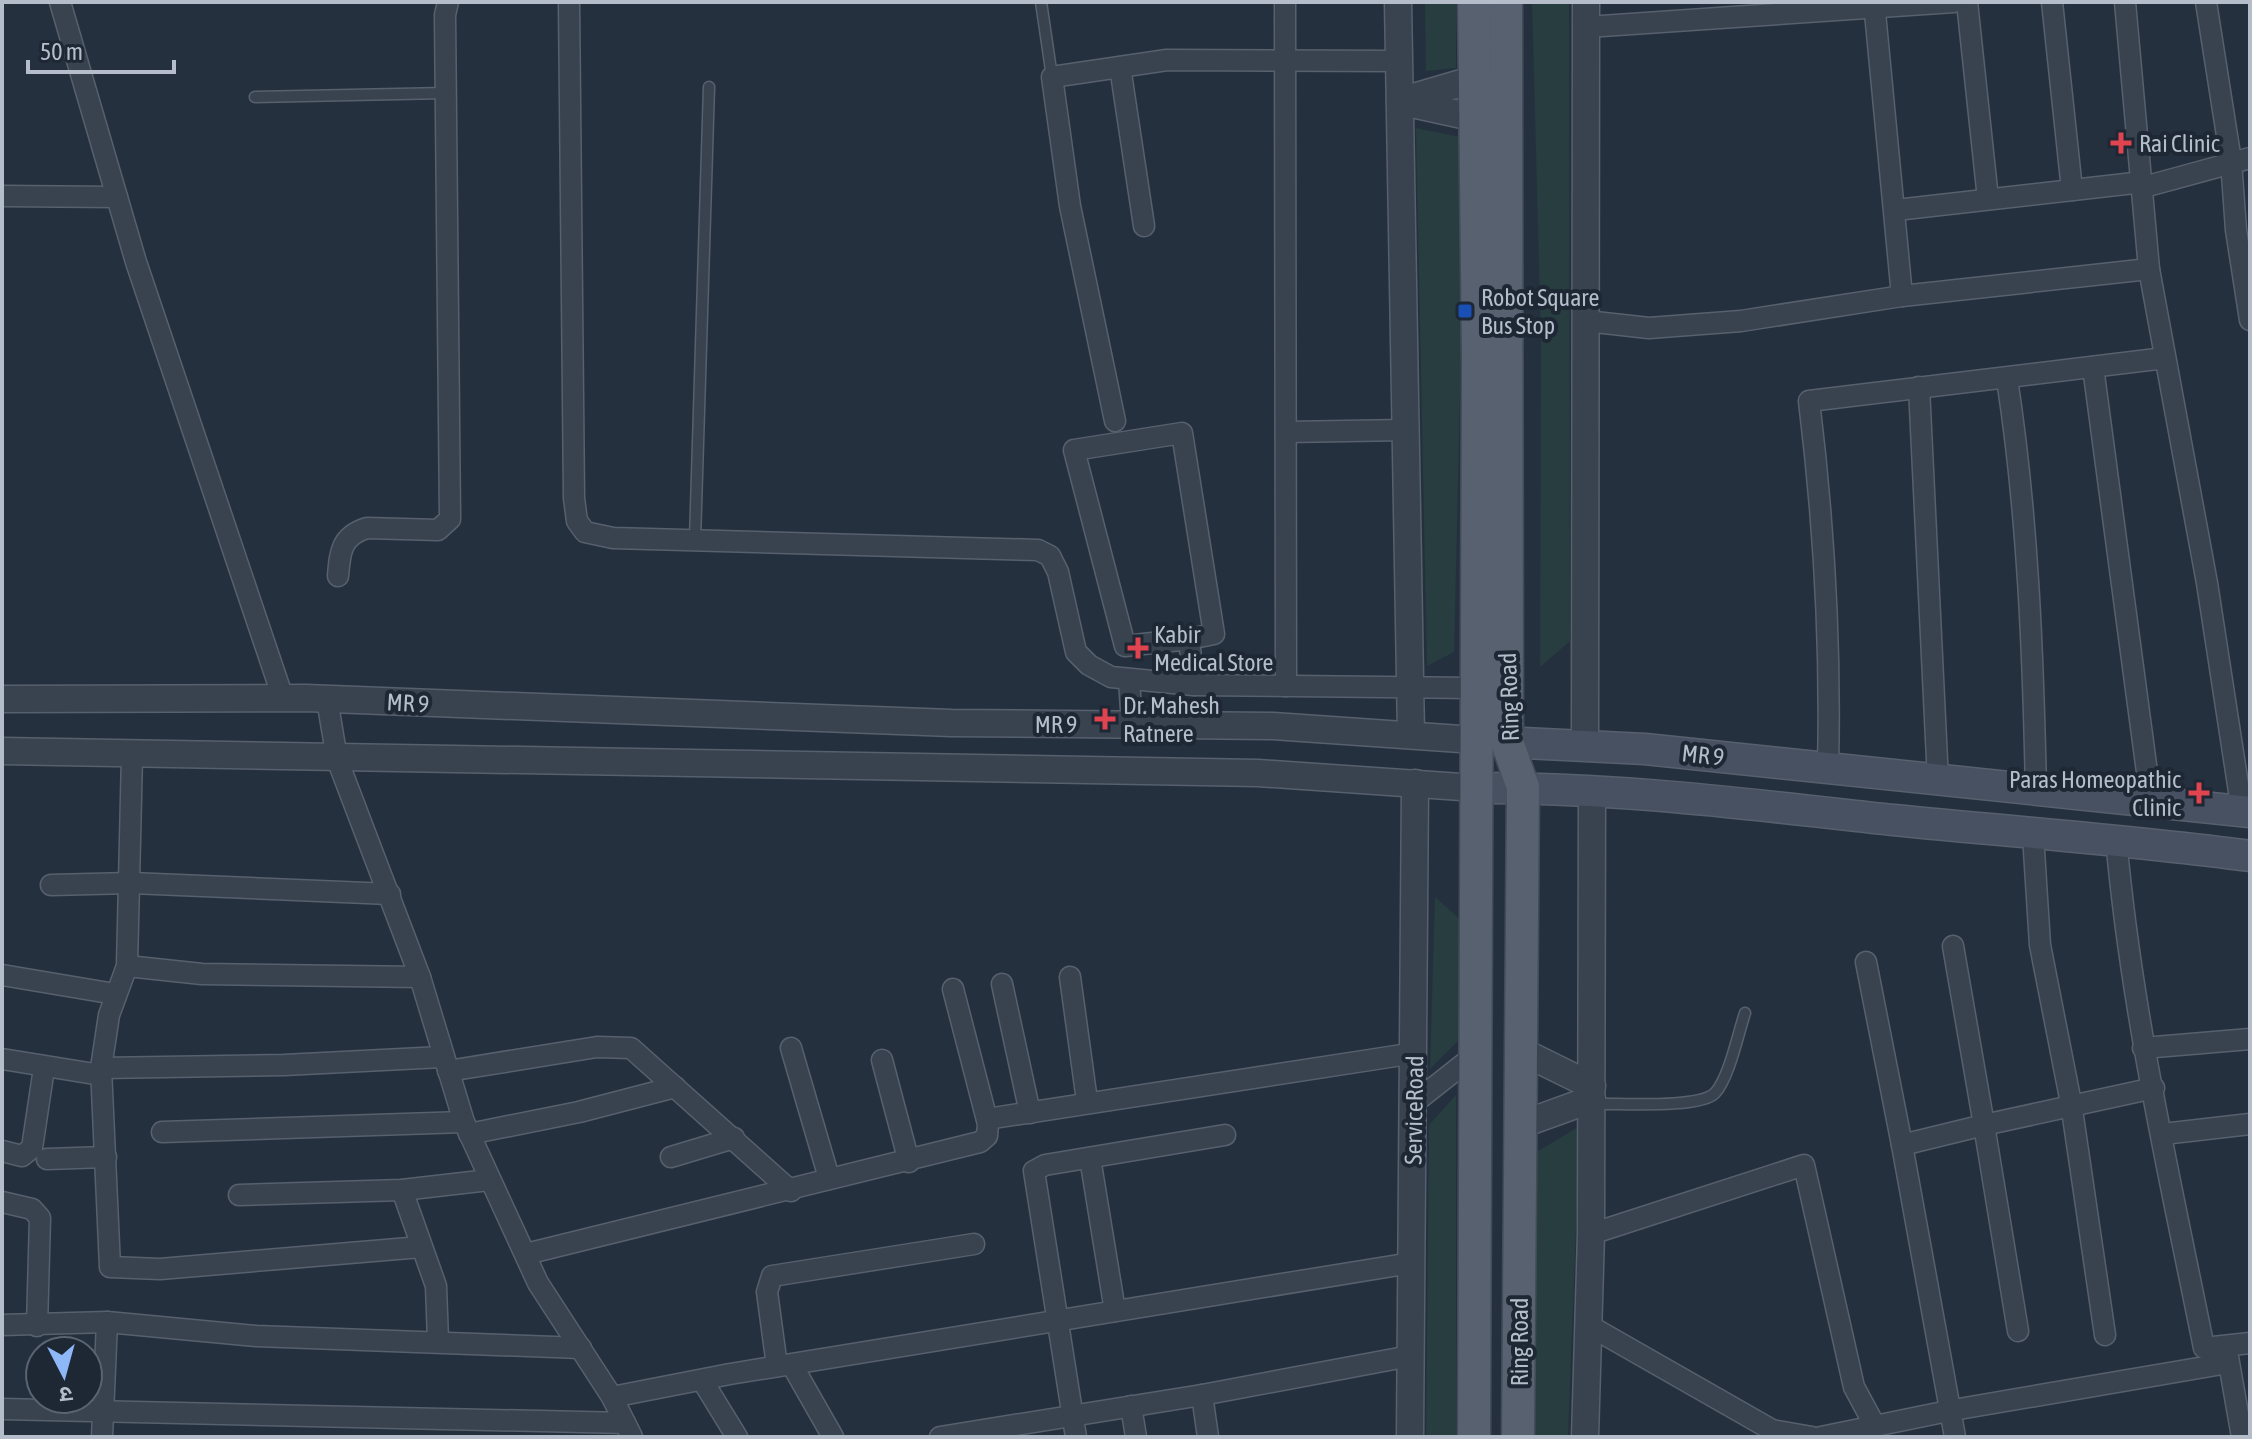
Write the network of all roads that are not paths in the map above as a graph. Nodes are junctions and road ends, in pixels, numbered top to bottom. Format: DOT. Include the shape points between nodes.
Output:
graph roads {
  1 [pos="60,2"];
  2 [pos="67,2"];
  3 [pos="448,2"];
  4 [pos="569,2"];
  5 [pos="1041,2"];
  6 [pos="1285,2"];
  7 [pos="1398,2"];
  8 [pos="1474,2"];
  9 [pos="1506,2"];
  10 [pos="1954,2"];
  11 [pos="1967,2"];
  12 [pos="2052,2"];
  13 [pos="2125,2"];
  14 [pos="2206,2"];
  15 [pos="1874,6"];
  16 [pos="1733,10"];
  17 [pos="1587,14"];
  18 [pos="1286,59"];
  19 [pos="1399,61"];
  20 [pos="1120,67"];
  21 [pos="1052,77"];
  22 [pos="1475,79"];
  23 [pos="709,87"];
  24 [pos="446,93"];
  25 [pos="255,97"];
  26 [pos="1400,101"];
  27 [pos="1476,118"];
  28 [pos="2241,159"];
  29 [pos="2144,184"];
  30 [pos="2072,190"];
  31 [pos="2,196"];
  32 [pos="117,197"];
  33 [pos="1988,199"];
  34 [pos="1896,210"];
  35 [pos="1144,226"];
  36 [pos="2149,269"];
  37 [pos="1902,296"];
  38 [pos="2250,320"];
  39 [pos="1586,321"];
  40 [pos="2165,358"];
  41 [pos="2093,367"];
  42 [pos="2007,379"];
  43 [pos="1919,387"];
  44 [pos="1115,421"];
  45 [pos="1406,430"];
  46 [pos="1286,432"];
  47 [pos="695,540"];
  48 [pos="338,576"];
  49 [pos="1189,639"];
  50 [pos="1129,680"];
  51 [pos="1194,685"];
  52 [pos="1286,686"];
  53 [pos="1475,688"];
  54 [pos="1410,689"];
  55 [pos="283,698"];
  56 [pos="2,699"];
  57 [pos="327,699"];
  58 [pos="1132,725"];
  59 [pos="1411,735"];
  60 [pos="1475,740"];
  61 [pos="1507,742"];
  62 [pos="1585,744"];
  63 [pos="2,751"];
  64 [pos="132,755"];
  65 [pos="337,759"];
  66 [pos="1828,768"];
  67 [pos="1938,781"];
  68 [pos="1415,783"];
  69 [pos="1523,787"];
  70 [pos="1476,788"];
  71 [pos="1592,790"];
  72 [pos="2036,791"];
  73 [pos="2151,802"];
  74 [pos="2246,811"];
  75 [pos="2033,835"];
  76 [pos="2116,838"];
  77 [pos="2250,856"];
  78 [pos="131,883"];
  79 [pos="51,885"];
  80 [pos="390,894"];
  81 [pos="1953,946"];
  82 [pos="1866,962"];
  83 [pos="127,966"];
  84 [pos="2,975"];
  85 [pos="420,977"];
  86 [pos="1070,977"];
  87 [pos="1002,984"];
  88 [pos="953,989"];
  89 [pos="115,994"];
  90 [pos="1745,1013"];
  91 [pos="2250,1039"];
  92 [pos="791,1048"];
  93 [pos="2143,1048"];
  94 [pos="1521,1051"];
  95 [pos="1415,1053"];
  96 [pos="1476,1054"];
  97 [pos="2,1059"];
  98 [pos="882,1060"];
  99 [pos="445,1064"];
  100 [pos="44,1068"];
  101 [pos="101,1072"];
  102 [pos="675,1087"];
  103 [pos="2154,1088"];
  104 [pos="1592,1096"];
  105 [pos="1087,1101"];
  106 [pos="1414,1103"];
  107 [pos="2071,1103"];
  108 [pos="1030,1113"];
  109 [pos="987,1119"];
  110 [pos="2250,1124"];
  111 [pos="1520,1125"];
  112 [pos="1984,1125"];
  113 [pos="466,1128"];
  114 [pos="162,1132"];
  115 [pos="2163,1134"];
  116 [pos="1225,1135"];
  117 [pos="734,1138"];
  118 [pos="1902,1145"];
  119 [pos="2,1151"];
  120 [pos="106,1157"];
  121 [pos="671,1157"];
  122 [pos="1090,1158"];
  123 [pos="47,1159"];
  124 [pos="909,1162"];
  125 [pos="829,1178"];
  126 [pos="489,1180"];
  127 [pos="402,1190"];
  128 [pos="791,1191"];
  129 [pos="239,1195"];
  130 [pos="2,1202"];
  131 [pos="1591,1234"];
  132 [pos="974,1244"];
  133 [pos="421,1247"];
  134 [pos="526,1254"];
  135 [pos="1411,1263"];
  136 [pos="1115,1311"];
  137 [pos="1055,1321"];
  138 [pos="107,1322"];
  139 [pos="2,1325"];
  140 [pos="1588,1325"];
  141 [pos="37,1326"];
  142 [pos="2018,1331"];
  143 [pos="2105,1335"];
  144 [pos="438,1341"];
  145 [pos="2250,1343"];
  146 [pos="581,1348"];
  147 [pos="2228,1355"];
  148 [pos="1410,1356"];
  149 [pos="784,1366"];
  150 [pos="104,1367"];
  151 [pos="702,1380"];
  152 [pos="1202,1395"];
  153 [pos="612,1397"];
  154 [pos="1131,1406"];
  155 [pos="2,1409"];
  156 [pos="24,1410"];
  157 [pos="1953,1410"];
  158 [pos="104,1412"];
  159 [pos="101,1415"];
  160 [pos="1072,1415"];
  161 [pos="1875,1426"];
  162 [pos="516,1430"];
  163 [pos="628,1430"];
  164 [pos="1011,1431"];
  165 [pos="102,1437"];
  166 [pos="737,1437"];
  167 [pos="833,1437"];
  168 [pos="944,1437"];
  169 [pos="1076,1437"];
  170 [pos="1136,1437"];
  171 [pos="1208,1437"];
  172 [pos="1410,1437"];
  173 [pos="1474,1437"];
  174 [pos="1518,1437"];
  175 [pos="1585,1437"];
  176 [pos="1812,1437"];
  177 [pos="1821,1437"];
  178 [pos="1955,1437"];
  179 [pos="2242,1437"];
  1 -- 2 [label="street"];
  1 -- 32 [label="street"];
  3 -- 24 [label="street"];
  4 -- 47 [label="street" via="577,521 594,536"];
  5 -- 21 [label="lane"];
  6 -- 18 [label="street"];
  7 -- 19 [label="street"];
  8 -- 22 [label="main road, Ring Road"];
  9 -- 61 [label="main road, Ring Road"];
  10 -- 15 [label="street"];
  11 -- 33 [label="street"];
  12 -- 30 [label="street"];
  13 -- 29 [label="street"];
  14 -- 28 [label="street"];
  15 -- 16 [label="street"];
  15 -- 34 [label="street"];
  16 -- 17 [label="street"];
  17 -- 39 [label="street"];
  18 -- 19 [label="street"];
  18 -- 20 [label="street" via="1167,60"];
  18 -- 46 [label="street"];
  19 -- 26 [label="street"];
  20 -- 21 [label="street"];
  20 -- 35 [label="street"];
  21 -- 44 [label="street" via="1070,206"];
  22 -- 26 [label="street"];
  22 -- 27 [label="main road, Ring Road"];
  23 -- 47 [label="lane"];
  24 -- 25 [label="lane"];
  24 -- 48 [label="street" via="450,519 438,530 356,531 341,550"];
  26 -- 27 [label="street"];
  26 -- 45 [label="street"];
  27 -- 53 [label="main road, Ring Road"];
  28 -- 29 [label="street"];
  28 -- 38 [label="street" via="2236,230"];
  29 -- 30 [label="street"];
  29 -- 36 [label="street"];
  30 -- 33 [label="street"];
  31 -- 32 [label="street"];
  32 -- 55 [label="street"];
  33 -- 34 [label="street"];
  34 -- 37 [label="street"];
  36 -- 37 [label="street"];
  36 -- 40 [label="street"];
  37 -- 39 [label="street" via="1741,321 1649,328"];
  39 -- 62 [label="street"];
  40 -- 41 [label="street"];
  40 -- 74 [label="street"];
  41 -- 42 [label="street"];
  41 -- 73 [label="street"];
  42 -- 43 [label="street"];
  42 -- 72 [label="street" via="2022,476 2031,603"];
  43 -- 66 [label="street" via="1809,401 1823,512"];
  43 -- 67 [label="street"];
  45 -- 46 [label="street"];
  45 -- 54 [label="street"];
  46 -- 52 [label="street"];
  47 -- 50 [label="street" via="1038,550 1050,556 1058,572 1076,652 1111,677"];
  49 -- 49 [label="street" via="1214,634 1182,433 1074,450 1125,646"];
  49 -- 51 [label="street"];
  50 -- 51 [label="street"];
  50 -- 58 [label="street"];
  51 -- 52 [label="street"];
  52 -- 54 [label="street"];
  53 -- 54 [label="street"];
  53 -- 60 [label="main road, Ring Road"];
  54 -- 59 [label="street"];
  55 -- 56 [label="street, MR 9"];
  55 -- 57 [label="street, MR 9"];
  57 -- 58 [label="street, MR 9"];
  57 -- 65 [label="street"];
  58 -- 59 [label="street, MR 9" via="1273,726"];
  59 -- 60 [label="street, MR 9"];
  60 -- 61 [label="main road, MR 9"];
  60 -- 70 [label="main road, Ring Road"];
  61 -- 62 [label="main road, MR 9"];
  61 -- 69 [label="main road, Ring Road"];
  62 -- 66 [label="main road, MR 9"];
  63 -- 64 [label="street, MR 9"];
  64 -- 65 [label="street, MR 9"];
  64 -- 78 [label="street"];
  65 -- 68 [label="street, MR 9" via="1243,772"];
  65 -- 80 [label="street"];
  66 -- 67 [label="main road, MR 9"];
  67 -- 72 [label="main road, MR 9"];
  68 -- 70 [label="street, MR 9"];
  68 -- 95 [label="street, ServiceRoad"];
  69 -- 70 [label="main road, MR 9"];
  69 -- 71 [label="main road, MR 9"];
  69 -- 94 [label="main road, Ring Road"];
  70 -- 96 [label="main road, Ring Road"];
  71 -- 75 [label="main road, MR 9"];
  71 -- 104 [label="street"];
  72 -- 73 [label="main road, MR 9"];
  73 -- 74 [label="main road, MR 9"];
  75 -- 76 [label="main road, MR 9"];
  75 -- 107 [label="street" via="2040,945"];
  76 -- 77 [label="main road, MR 9"];
  76 -- 93 [label="street"];
  78 -- 79 [label="street"];
  78 -- 80 [label="street"];
  78 -- 83 [label="street"];
  80 -- 85 [label="street"];
  81 -- 112 [label="street"];
  82 -- 118 [label="street"];
  83 -- 85 [label="street" via="202,974"];
  83 -- 89 [label="street"];
  84 -- 89 [label="street"];
  85 -- 99 [label="street"];
  86 -- 105 [label="street"];
  87 -- 108 [label="street"];
  88 -- 109 [label="street"];
  89 -- 101 [label="street"];
  90 -- 104 [label="lane" via="1720,1084 1710,1097 1692,1102"];
  91 -- 93 [label="street"];
  92 -- 125 [label="street"];
  93 -- 103 [label="street"];
  94 -- 104 [label="street"];
  94 -- 111 [label="main road, Ring Road"];
  95 -- 105 [label="street"];
  95 -- 106 [label="street, ServiceRoad"];
  96 -- 106 [label="street"];
  96 -- 173 [label="main road, Ring Road"];
  97 -- 100 [label="street"];
  98 -- 124 [label="street"];
  99 -- 101 [label="street"];
  99 -- 102 [label="street" via="622,1045 644,1056"];
  99 -- 113 [label="street"];
  100 -- 101 [label="street"];
  100 -- 119 [label="street" via="32,1148 22,1156"];
  101 -- 120 [label="street"];
  102 -- 113 [label="street" via="579,1112"];
  102 -- 117 [label="street"];
  103 -- 107 [label="street"];
  103 -- 115 [label="street"];
  104 -- 111 [label="street"];
  104 -- 131 [label="street"];
  105 -- 108 [label="street"];
  106 -- 135 [label="street, ServiceRoad"];
  107 -- 112 [label="street"];
  107 -- 143 [label="street"];
  108 -- 109 [label="street"];
  109 -- 124 [label="street" via="987,1136 980,1142"];
  110 -- 115 [label="street"];
  111 -- 174 [label="main road, Ring Road"];
  112 -- 118 [label="street"];
  112 -- 142 [label="street"];
  113 -- 114 [label="street"];
  113 -- 126 [label="street"];
  115 -- 147 [label="street" via="2204,1348"];
  116 -- 122 [label="street"];
  117 -- 121 [label="street"];
  117 -- 128 [label="street"];
  118 -- 157 [label="street"];
  120 -- 123 [label="street"];
  120 -- 133 [label="street" via="110,1267 160,1269"];
  122 -- 136 [label="street"];
  122 -- 137 [label="street" via="1040,1167 1032,1176"];
  124 -- 125 [label="street"];
  125 -- 128 [label="street"];
  126 -- 127 [label="street"];
  126 -- 134 [label="street"];
  127 -- 129 [label="street"];
  127 -- 133 [label="street"];
  128 -- 134 [label="street"];
  130 -- 141 [label="street" via="32,1209 40,1218"];
  131 -- 140 [label="street"];
  131 -- 161 [label="street" via="1804,1165 1854,1387"];
  132 -- 149 [label="street" via="772,1276 767,1292"];
  133 -- 144 [label="street" via="436,1286"];
  134 -- 146 [label="street" via="538,1283"];
  135 -- 136 [label="street"];
  135 -- 148 [label="street, ServiceRoad"];
  136 -- 137 [label="street"];
  137 -- 149 [label="street"];
  137 -- 160 [label="street"];
  138 -- 141 [label="street"];
  138 -- 144 [label="street" via="256,1336"];
  138 -- 150 [label="street"];
  139 -- 141 [label="street"];
  140 -- 175 [label="street"];
  140 -- 176 [label="street" via="1772,1430"];
  144 -- 146 [label="street"];
  145 -- 147 [label="street"];
  146 -- 153 [label="street"];
  147 -- 157 [label="street"];
  147 -- 179 [label="street"];
  148 -- 152 [label="street"];
  148 -- 172 [label="street, ServiceRoad"];
  149 -- 151 [label="street"];
  149 -- 167 [label="street"];
  151 -- 153 [label="street"];
  151 -- 166 [label="street"];
  152 -- 154 [label="street"];
  152 -- 171 [label="street"];
  153 -- 163 [label="street"];
  154 -- 160 [label="street"];
  154 -- 170 [label="street"];
  155 -- 156 [label="street"];
  157 -- 161 [label="street"];
  157 -- 178 [label="street"];
  158 -- 162 [label="street"];
  159 -- 165 [label="street"];
  160 -- 164 [label="street"];
  160 -- 169 [label="street"];
  161 -- 177 [label="street"];
  162 -- 163 [label="street"];
  164 -- 168 [label="street"];
}
